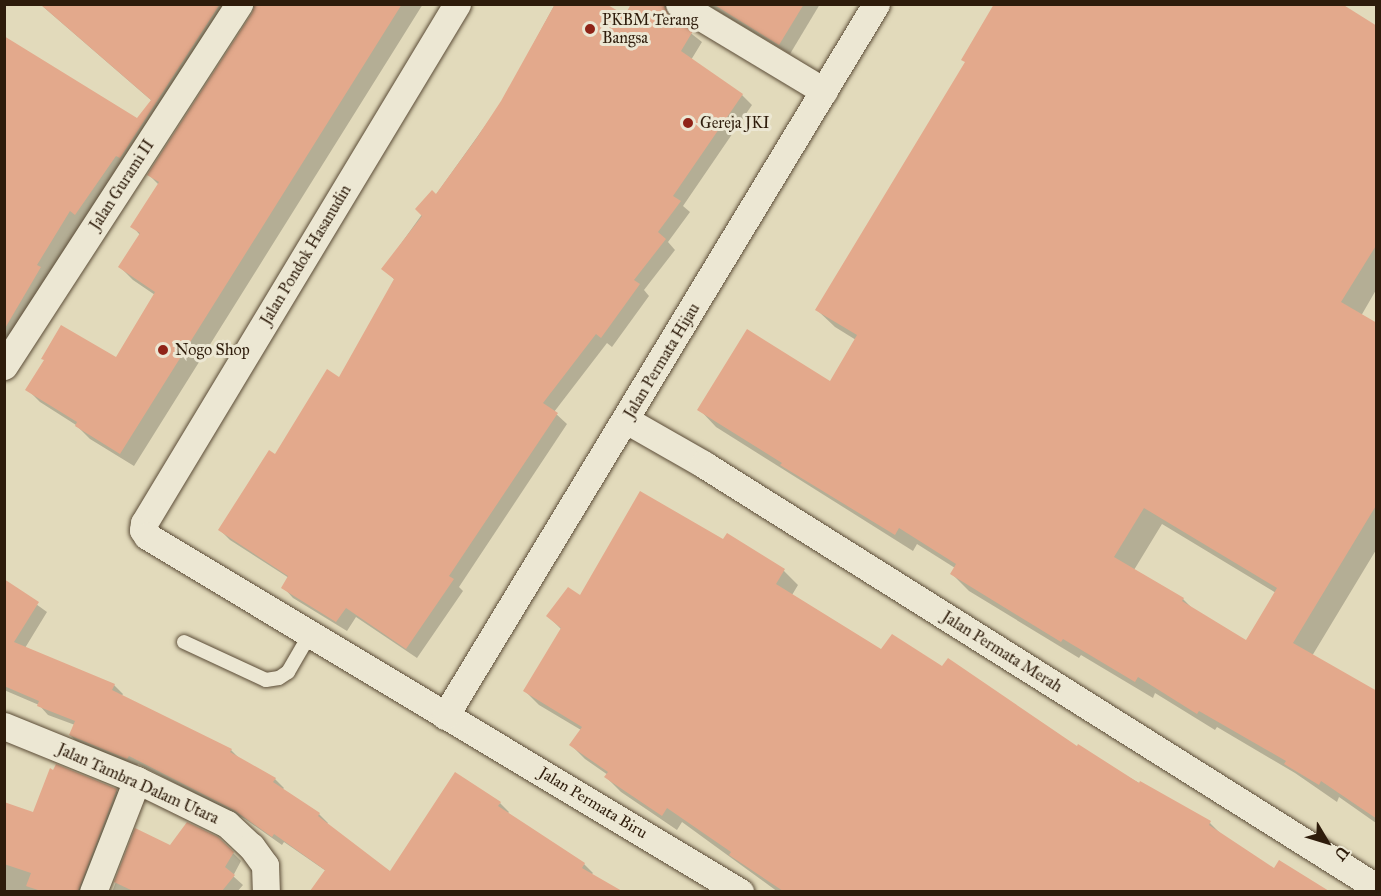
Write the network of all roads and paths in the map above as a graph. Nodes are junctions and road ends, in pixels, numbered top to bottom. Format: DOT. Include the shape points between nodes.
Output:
graph roads {
  1 [pos="239,4"];
  2 [pos="457,4"];
  3 [pos="679,4"];
  4 [pos="876,4"];
  5 [pos="824,91"];
  6 [pos="4,366"];
  7 [pos="626,420"];
  8 [pos="147,536"];
  9 [pos="309,634"];
  10 [pos="184,642"];
  11 [pos="445,716"];
  12 [pos="4,726"];
  13 [pos="137,780"];
  14 [pos="1377,886"];
  15 [pos="93,891"];
  16 [pos="266,891"];
  17 [pos="740,891"];
  1 -- 6 [label="street, Jalan Gurami II"];
  2 -- 8 [label="street, Jalan Pondok Hasanudin" via="144,523 142,531"];
  3 -- 5 [label="street"];
  4 -- 5 [label="street, Jalan Permata Hijau"];
  5 -- 7 [label="street, Jalan Permata Hijau"];
  7 -- 11 [label="street, Jalan Permata Hijau"];
  7 -- 14 [label="street, Jalan Permata Merah" via="703,464"];
  8 -- 9 [label="street, Jalan Permata Biru"];
  9 -- 10 [label="lane" via="288,672 266,680"];
  9 -- 11 [label="street, Jalan Permata Biru"];
  11 -- 17 [label="street, Jalan Permata Biru"];
  12 -- 13 [label="street, Jalan Tambra Dalam Utara"];
  13 -- 15 [label="street"];
  13 -- 16 [label="street, Jalan Tambra Dalam Utara" via="227,824 265,865"];
}
